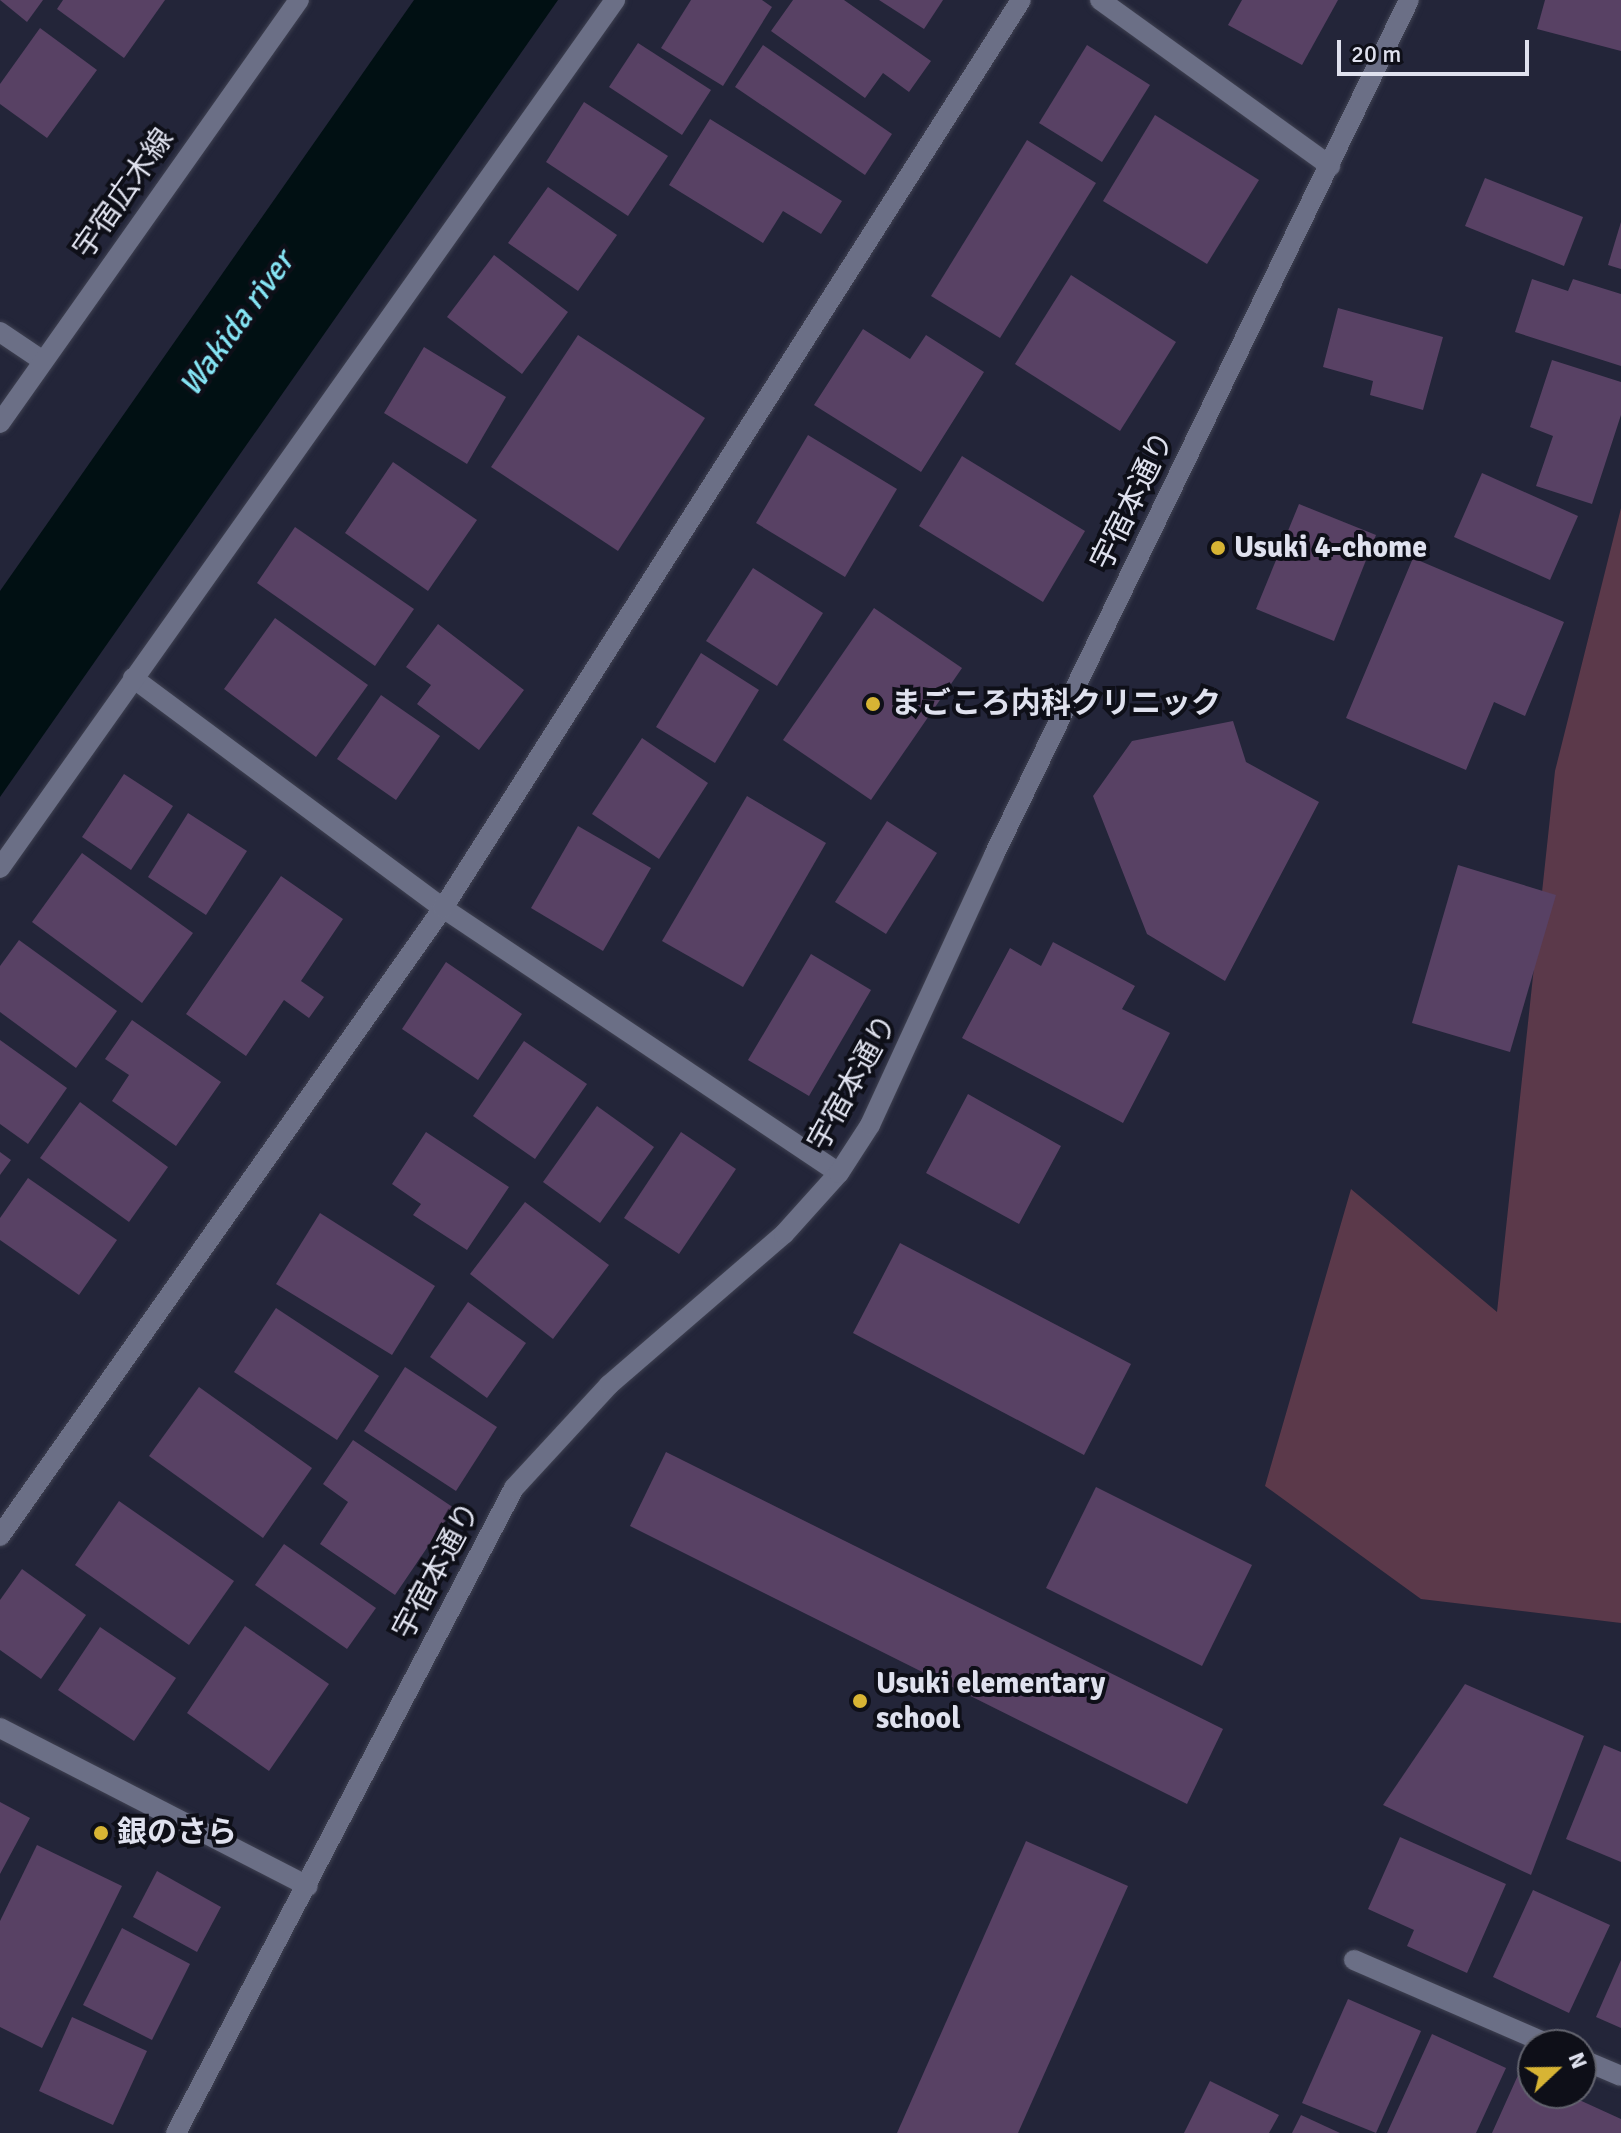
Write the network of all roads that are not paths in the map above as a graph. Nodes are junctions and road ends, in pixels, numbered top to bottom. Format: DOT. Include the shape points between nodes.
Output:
graph roads {
  1 [pos="299,0"];
  2 [pos="615,0"];
  3 [pos="1021,0"];
  4 [pos="1100,0"];
  5 [pos="1409,0"];
  6 [pos="1330,166"];
  7 [pos="0,332"];
  8 [pos="43,361"];
  9 [pos="0,423"];
  10 [pos="133,678"];
  11 [pos="0,868"];
  12 [pos="443,908"];
  13 [pos="839,1173"];
  14 [pos="0,1536"];
  15 [pos="0,1728"];
  16 [pos="308,1886"];
  17 [pos="1354,1960"];
  18 [pos="1517,2031"];
  19 [pos="1597,2066"];
  20 [pos="1621,2076"];
  21 [pos="176,2133"];
  1 -- 8 [label="street, 宇宿広木線"];
  2 -- 10 [label="street"];
  3 -- 12 [label="street"];
  4 -- 6 [label="street"];
  5 -- 6 [label="street, 宇宿本通り"];
  6 -- 13 [label="street, 宇宿本通り" via="994,855 919,1027 870,1125"];
  7 -- 8 [label="street"];
  8 -- 9 [label="street, 宇宿広木線"];
  10 -- 11 [label="street"];
  10 -- 12 [label="street"];
  12 -- 13 [label="street"];
  12 -- 14 [label="street"];
  13 -- 16 [label="street, 宇宿本通り" via="784,1234 609,1385 514,1488"];
  15 -- 16 [label="street"];
  16 -- 21 [label="street, 宇宿本通り"];
  17 -- 18 [label="street"];
  19 -- 20 [label="street"];
}
